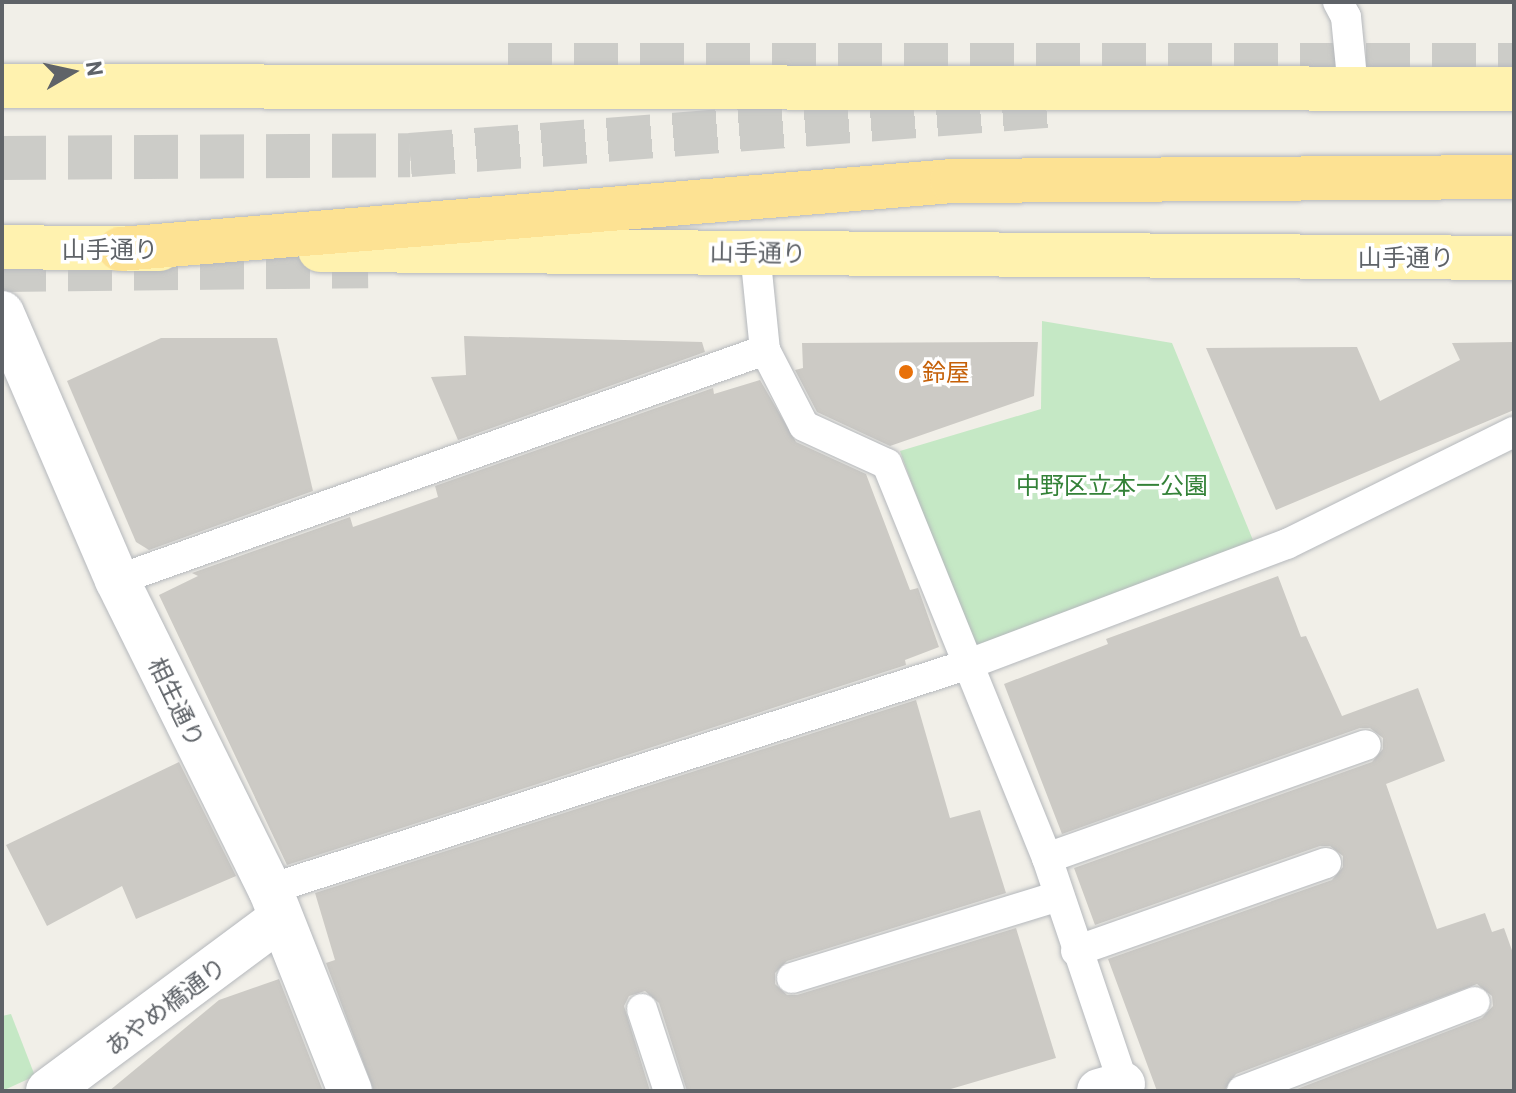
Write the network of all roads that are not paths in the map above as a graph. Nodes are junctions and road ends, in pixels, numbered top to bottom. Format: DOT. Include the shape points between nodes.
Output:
graph roads {
  1 [pos="1338,2"];
  2 [pos="2,86"];
  3 [pos="1353,89"];
  4 [pos="1514,89"];
  5 [pos="1514,177"];
  6 [pos="2,247"];
  7 [pos="120,249"];
  8 [pos="755,252"];
  9 [pos="1514,258"];
  10 [pos="2,313"];
  11 [pos="765,350"];
  12 [pos="1514,432"];
  13 [pos="117,580"];
  14 [pos="969,664"];
  15 [pos="1366,745"];
  16 [pos="1047,858"];
  17 [pos="1326,863"];
  18 [pos="1058,896"];
  19 [pos="275,904"];
  20 [pos="1076,951"];
  21 [pos="792,978"];
  22 [pos="1475,1002"];
  23 [pos="642,1009"];
  24 [pos="1116,1089"];
  25 [pos="48,1091"];
  26 [pos="350,1091"];
  27 [pos="669,1091"];
  28 [pos="1242,1091"];
  1 -- 3 [label="lane" via="1346,17"];
  2 -- 3 [label="main road"];
  3 -- 4 [label="main road"];
  5 -- 7 [label="highway" via="952,181"];
  6 -- 7 [label="main road, 山手通り"];
  7 -- 8 [label="main road, 山手通り"];
  8 -- 9 [label="main road, 山手通り"];
  8 -- 11 [label="lane"];
  10 -- 13 [label="street, 相生通り"];
  11 -- 13 [label="lane"];
  11 -- 14 [label="lane" via="804,426 887,464"];
  12 -- 14 [label="lane" via="1287,544"];
  13 -- 19 [label="street, 相生通り"];
  14 -- 16 [label="lane"];
  14 -- 19 [label="lane"];
  15 -- 16 [label="lane"];
  16 -- 18 [label="lane"];
  17 -- 20 [label="lane"];
  18 -- 20 [label="lane"];
  18 -- 21 [label="lane"];
  19 -- 25 [label="street, あやめ橋通り"];
  19 -- 26 [label="street, 相生通り"];
  20 -- 24 [label="lane"];
  22 -- 28 [label="lane"];
  23 -- 27 [label="lane"];
}
